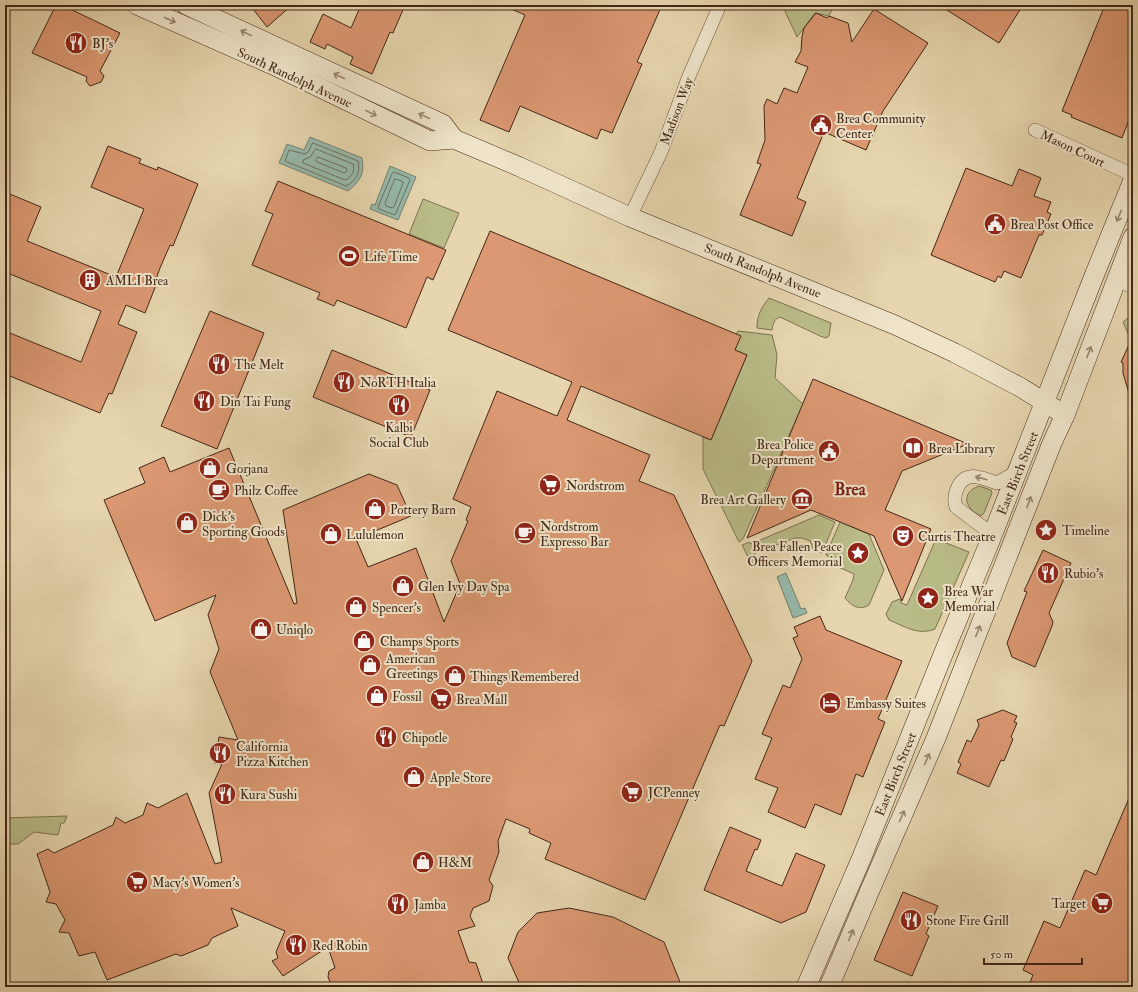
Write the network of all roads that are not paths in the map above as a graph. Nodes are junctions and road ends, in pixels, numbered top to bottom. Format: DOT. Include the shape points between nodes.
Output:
graph roads {
  1 [pos="137,5"];
  2 [pos="186,5"];
  3 [pos="720,5"];
  4 [pos="1035,130"];
  5 [pos="454,139"];
  6 [pos="1133,175"];
  7 [pos="1133,180"];
  8 [pos="630,217"];
  9 [pos="1133,237"];
  10 [pos="1116,279"];
  11 [pos="1133,287"];
  12 [pos="1045,402"];
  13 [pos="1065,414"];
  14 [pos="1017,472"];
  15 [pos="990,541"];
  16 [pos="806,987"];
  17 [pos="829,987"];
  1 -- 5 [label="street, South Randolph Avenue, one-way" via="273,65 430,141"];
  5 -- 2 [label="street, South Randolph Avenue, one-way" via="443,124"];
  3 -- 8 [label="street, Madison Way" via="689,76 661,152"];
  4 -- 6 [label="street, Mason Court"];
  5 -- 8 [label="street, South Randolph Avenue"];
  7 -- 12 [label="street, East Birch Street, one-way"];
  8 -- 12 [label="street, South Randolph Avenue" via="902,328 955,353"];
  9 -- 10 [label="street, East Birch Street"];
  10 -- 11 [label="street"];
  13 -- 10 [label="street, East Birch Street, one-way"];
  12 -- 13 [label="street, South Randolph Avenue"];
  12 -- 14 [label="street, East Birch Street"];
  17 -- 13 [label="street, East Birch Street, one-way" via="936,738"];
  14 -- 15 [label="street, East Birch Street"];
  14 -- 15 [label="street, one-way" via="997,483 969,476 958,485 954,501 956,507 988,531"];
  15 -- 16 [label="street, East Birch Street" via="862,857"];
}
